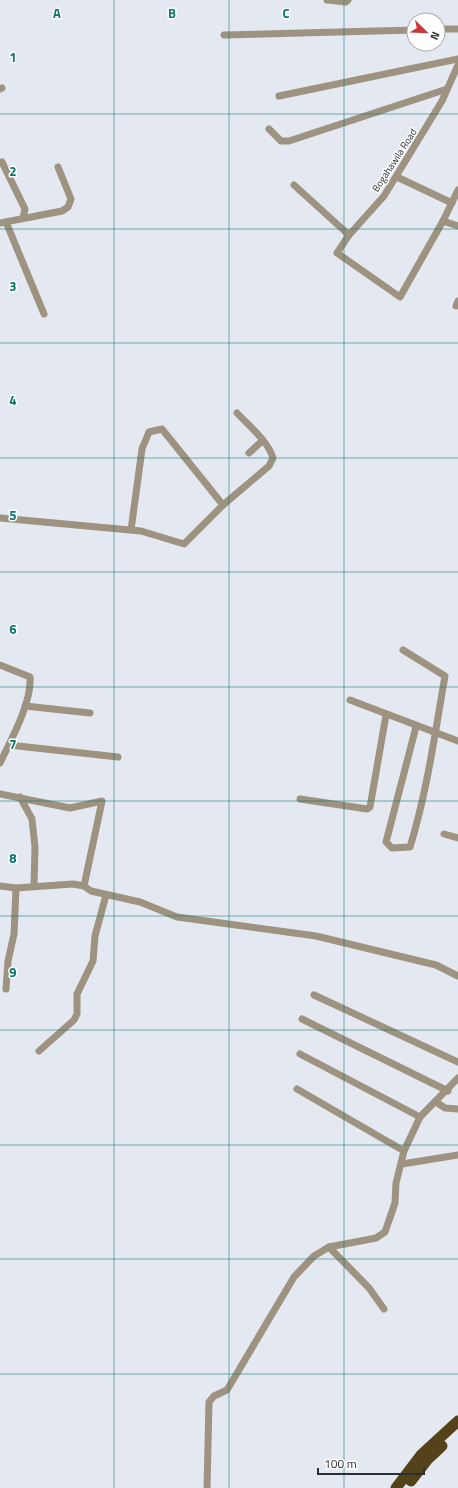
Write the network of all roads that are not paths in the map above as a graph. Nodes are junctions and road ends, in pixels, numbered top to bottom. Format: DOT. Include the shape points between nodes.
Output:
graph roads {
  1 [pos="327,0"];
  2 [pos="348,0"];
  3 [pos="446,29"];
  4 [pos="458,29"];
  5 [pos="406,30"];
  6 [pos="224,35"];
  7 [pos="458,59"];
  8 [pos="458,65"];
  9 [pos="447,89"];
  10 [pos="279,96"];
  11 [pos="269,129"];
  12 [pos="2,162"];
  13 [pos="58,166"];
  14 [pos="397,177"];
  15 [pos="294,184"];
  16 [pos="458,190"];
  17 [pos="452,203"];
  18 [pos="24,218"];
  19 [pos="443,221"];
  20 [pos="3,223"];
  21 [pos="458,226"];
  22 [pos="349,235"];
  23 [pos="44,314"];
  24 [pos="237,413"];
  25 [pos="262,441"];
  26 [pos="249,453"];
  27 [pos="223,505"];
  28 [pos="0,518"];
  29 [pos="131,530"];
  30 [pos="403,650"];
  31 [pos="0,665"];
  32 [pos="350,700"];
  33 [pos="25,706"];
  34 [pos="90,713"];
  35 [pos="386,715"];
  36 [pos="416,727"];
  37 [pos="435,734"];
  38 [pos="458,741"];
  39 [pos="9,745"];
  40 [pos="118,757"];
  41 [pos="0,763"];
  42 [pos="0,794"];
  43 [pos="20,797"];
  44 [pos="300,799"];
  45 [pos="444,834"];
  46 [pos="458,838"];
  47 [pos="0,886"];
  48 [pos="34,886"];
  49 [pos="84,886"];
  50 [pos="16,888"];
  51 [pos="106,895"];
  52 [pos="458,976"];
  53 [pos="6,989"];
  54 [pos="314,995"];
  55 [pos="302,1020"];
  56 [pos="39,1051"];
  57 [pos="300,1054"];
  58 [pos="458,1062"];
  59 [pos="458,1078"];
  60 [pos="297,1089"];
  61 [pos="448,1091"];
  62 [pos="436,1102"];
  63 [pos="458,1109"];
  64 [pos="420,1117"];
  65 [pos="404,1151"];
  66 [pos="458,1155"];
  67 [pos="402,1164"];
  68 [pos="329,1247"];
  69 [pos="384,1309"];
  70 [pos="458,1421"];
  71 [pos="458,1431"];
  72 [pos="207,1488"];
  73 [pos="396,1488"];
  74 [pos="405,1488"];
  1 -- 2 [label="street"];
  3 -- 4 [label="street"];
  5 -- 6 [label="street"];
  7 -- 10 [label="street"];
  8 -- 9 [label="street, Bogahawila Road"];
  9 -- 11 [label="street" via="289,141 281,141"];
  9 -- 14 [label="street, Bogahawila Road" via="442,102"];
  12 -- 18 [label="street" via="25,209"];
  13 -- 18 [label="street" via="70,199 68,207 62,211"];
  14 -- 17 [label="street"];
  14 -- 22 [label="street, Bogahawila Road" via="384,196"];
  15 -- 22 [label="street"];
  16 -- 17 [label="street"];
  17 -- 19 [label="street"];
  18 -- 20 [label="street"];
  19 -- 21 [label="street"];
  19 -- 22 [label="street, Bogahawila Road" via="400,297 336,252"];
  20 -- 23 [label="street"];
  24 -- 25 [label="street"];
  25 -- 26 [label="street"];
  25 -- 27 [label="street" via="272,453 271,462"];
  27 -- 29 [label="street" via="184,544"];
  27 -- 29 [label="street" via="162,429 150,432 142,449"];
  28 -- 29 [label="street"];
  30 -- 37 [label="street" via="445,676"];
  31 -- 33 [label="street" via="30,677 31,688"];
  32 -- 35 [label="street"];
  33 -- 34 [label="street"];
  33 -- 39 [label="street"];
  35 -- 36 [label="street"];
  35 -- 44 [label="street" via="370,807 367,809"];
  36 -- 37 [label="street"];
  36 -- 37 [label="street" via="386,842 392,848 410,848 418,822"];
  37 -- 38 [label="street"];
  39 -- 40 [label="street"];
  39 -- 41 [label="street"];
  42 -- 43 [label="street"];
  43 -- 48 [label="street" via="32,819 35,847"];
  43 -- 49 [label="street" via="70,808 102,801"];
  45 -- 46 [label="street"];
  47 -- 50 [label="street"];
  48 -- 49 [label="street"];
  48 -- 50 [label="street"];
  49 -- 51 [label="street" via="91,892"];
  50 -- 53 [label="street" via="14,934"];
  51 -- 52 [label="street" via="140,902 178,916 316,936 436,965"];
  51 -- 56 [label="street" via="94,936 93,961 77,994 77,1014 74,1020"];
  54 -- 58 [label="street"];
  55 -- 61 [label="street"];
  57 -- 64 [label="street"];
  59 -- 61 [label="street"];
  60 -- 65 [label="street"];
  61 -- 62 [label="street"];
  62 -- 63 [label="street" via="445,1108"];
  62 -- 64 [label="street"];
  64 -- 65 [label="street"];
  65 -- 67 [label="street"];
  66 -- 67 [label="street"];
  67 -- 68 [label="street" via="396,1182 395,1203 385,1232 376,1238"];
  68 -- 69 [label="street" via="369,1288"];
  68 -- 72 [label="street" via="314,1256 294,1277 227,1390 214,1396 209,1402"];
  70 -- 73 [label="highway" via="422,1455"];
  71 -- 74 [label="highway" via="428,1459"];
}
